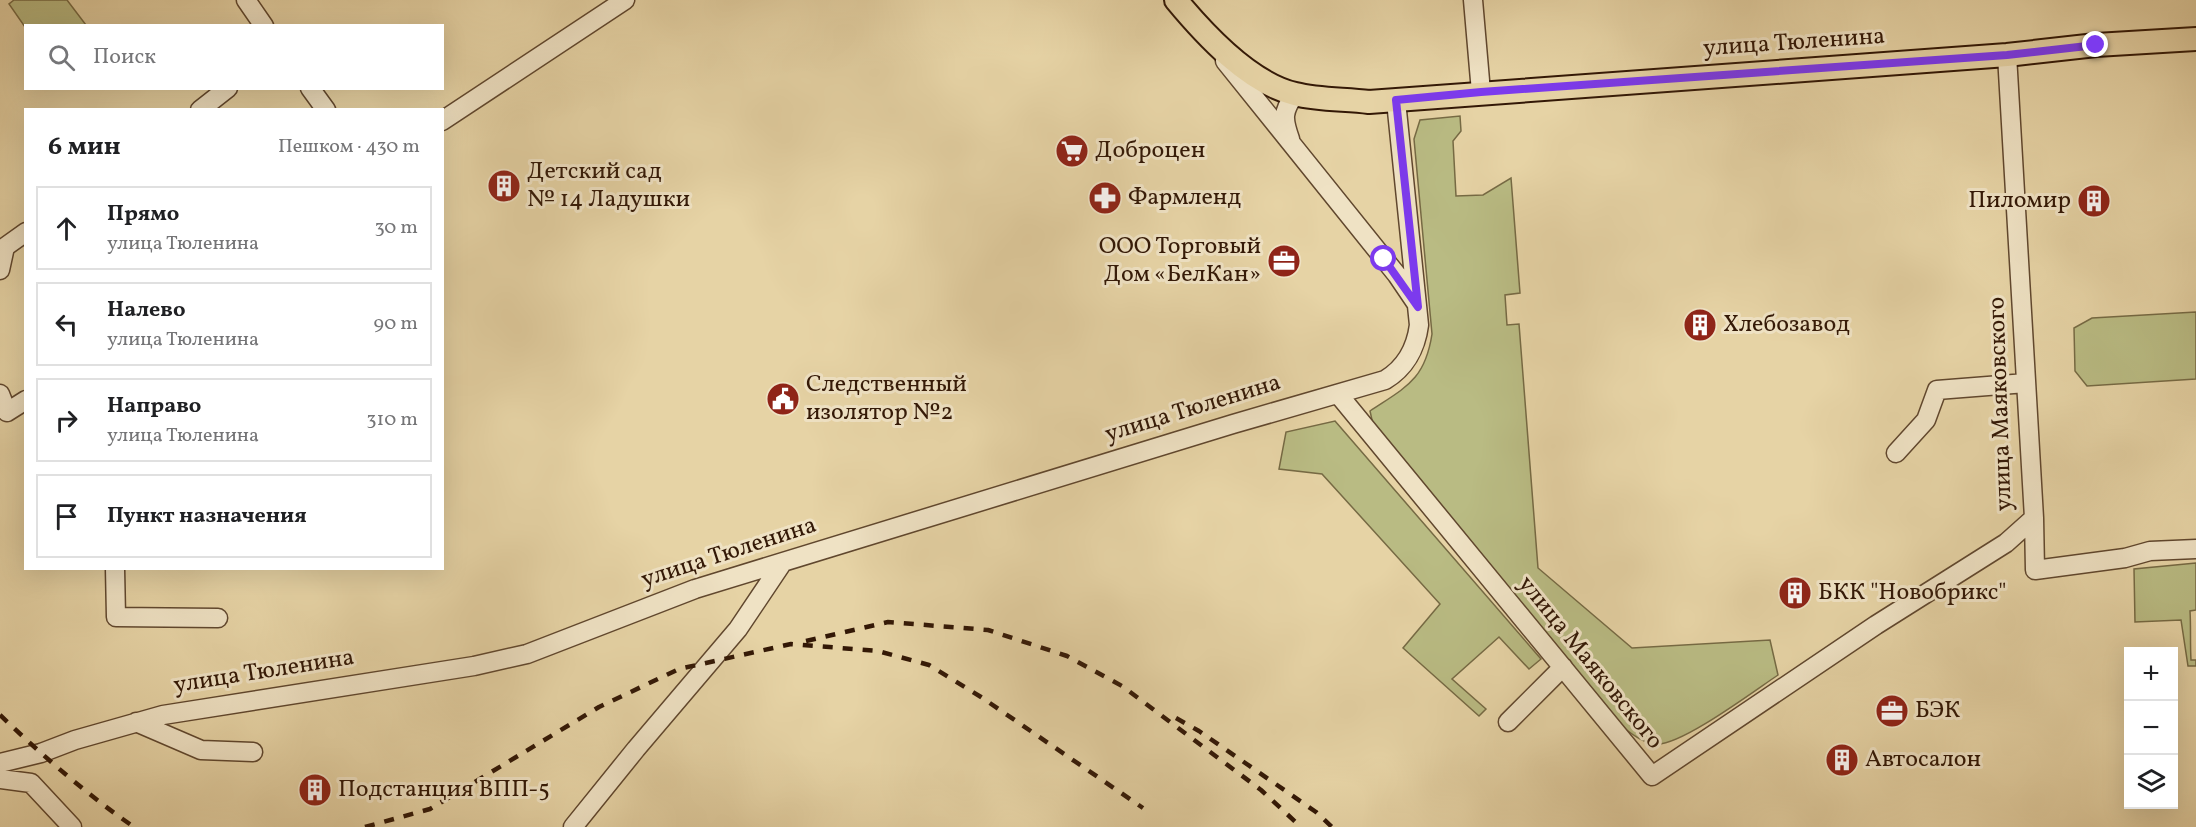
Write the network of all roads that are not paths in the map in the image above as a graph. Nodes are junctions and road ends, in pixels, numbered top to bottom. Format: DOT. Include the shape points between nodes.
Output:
graph roads {
  1 [pos="246,0"];
  2 [pos="625,0"];
  3 [pos="1176,0"];
  4 [pos="1473,0"];
  5 [pos="263,24"];
  6 [pos="1202,31"];
  7 [pos="2196,39"];
  8 [pos="2007,55"];
  9 [pos="225,90"];
  10 [pos="311,90"];
  11 [pos="1481,92"];
  12 [pos="1295,94"];
  13 [pos="1396,100"];
  14 [pos="203,108"];
  15 [pos="325,108"];
  16 [pos="444,120"];
  17 [pos="1293,147"];
  18 [pos="24,233"];
  19 [pos="0,270"];
  20 [pos="1418,307"];
  21 [pos="2026,383"];
  22 [pos="0,394"];
  23 [pos="1338,394"];
  24 [pos="24,401"];
  25 [pos="1896,453"];
  26 [pos="2034,518"];
  27 [pos="2196,549"];
  28 [pos="783,562"];
  29 [pos="115,570"];
  30 [pos="218,618"];
  31 [pos="1563,668"];
  32 [pos="1508,722"];
  33 [pos="136,723"];
  34 [pos="253,752"];
  35 [pos="0,763"];
  36 [pos="0,779"];
  37 [pos="72,827"];
  38 [pos="573,827"];
  1 -- 5 [label="street"];
  2 -- 16 [label="street"];
  3 -- 6 [label="main road, улица Тюленина"];
  4 -- 11 [label="street"];
  6 -- 12 [label="main road, улица Тюленина" via="1249,70"];
  6 -- 17 [label="street, улица Тюленина"];
  7 -- 8 [label="main road, улица Тюленина"];
  8 -- 11 [label="main road, улица Тюленина"];
  8 -- 21 [label="street, улица Маяковского"];
  9 -- 14 [label="street"];
  10 -- 15 [label="street"];
  11 -- 13 [label="main road, улица Тюленина"];
  12 -- 13 [label="main road, улица Тюленина" via="1369,102"];
  12 -- 17 [label="street" via="1284,112"];
  13 -- 20 [label="street, улица Тюленина"];
  17 -- 20 [label="street, улица Тюленина" via="1397,275"];
  18 -- 19 [label="street" via="5,247"];
  20 -- 23 [label="street, улица Тюленина" via="1415,344 1401,367 1385,380"];
  21 -- 25 [label="street" via="1937,390 1926,420"];
  21 -- 26 [label="street, улица Маяковского"];
  22 -- 24 [label="street" via="7,412"];
  23 -- 28 [label="street, улица Тюленина"];
  23 -- 31 [label="street, улица Маяковского"];
  26 -- 27 [label="street" via="2035,570 2150,551"];
  26 -- 31 [label="street, улица Маяковского" via="2006,543 1652,776"];
  28 -- 33 [label="street, улица Тюленина" via="695,589 527,654 474,666 163,715"];
  28 -- 38 [label="street" via="738,630"];
  29 -- 30 [label="street" via="116,617"];
  31 -- 32 [label="street"];
  33 -- 34 [label="street" via="201,750"];
  33 -- 35 [label="street, улица Тюленина"];
  36 -- 37 [label="street" via="31,783"];
}
